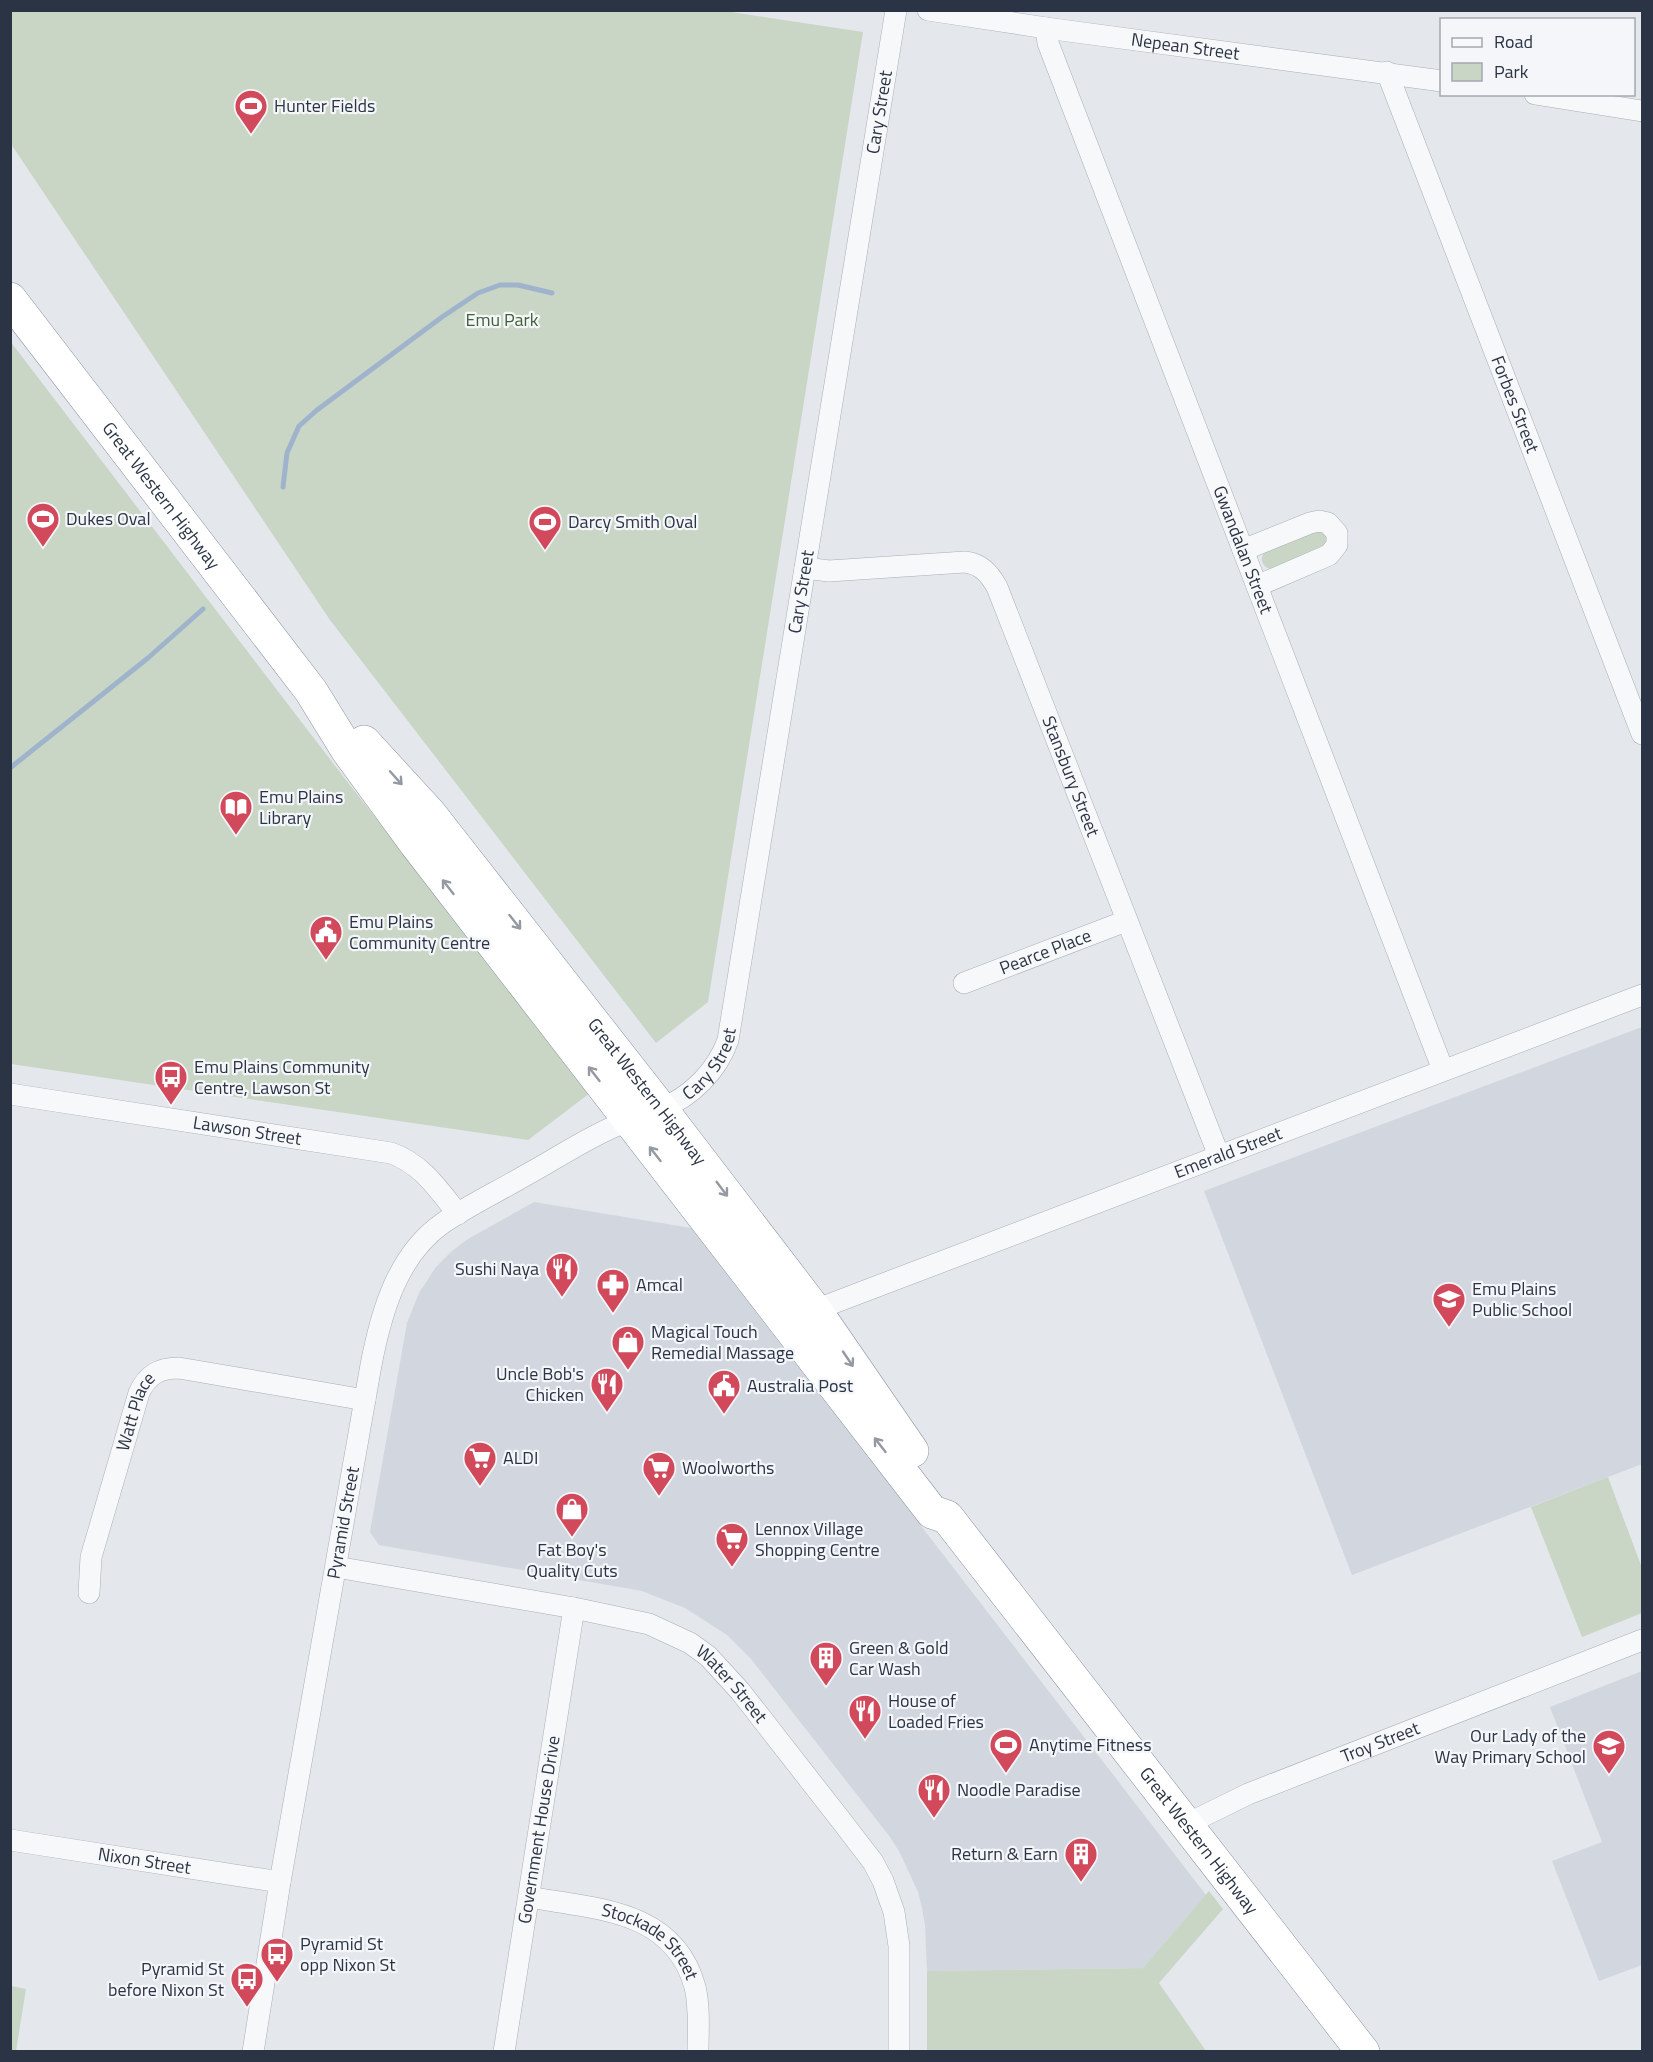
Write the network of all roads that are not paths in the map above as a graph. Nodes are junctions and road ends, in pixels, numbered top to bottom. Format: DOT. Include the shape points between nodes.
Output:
graph roads {
  1 [pos="897,10"];
  2 [pos="934,11"];
  3 [pos="1046,28"];
  4 [pos="1387,72"];
  5 [pos="1440,81"];
  6 [pos="1548,96"];
  7 [pos="1642,111"];
  8 [pos="10,299"];
  9 [pos="1243,550"];
  10 [pos="806,568"];
  11 [pos="1257,586"];
  12 [pos="311,691"];
  13 [pos="1642,734"];
  14 [pos="1126,921"];
  15 [pos="964,983"];
  16 [pos="1642,995"];
  17 [pos="1443,1070"];
  18 [pos="10,1094"];
  19 [pos="661,1109"];
  20 [pos="630,1120"];
  21 [pos="1219,1156"];
  22 [pos="458,1214"];
  23 [pos="815,1310"];
  24 [pos="365,1401"];
  25 [pos="947,1517"];
  26 [pos="336,1567"];
  27 [pos="89,1593"];
  28 [pos="574,1608"];
  29 [pos="1642,1640"];
  30 [pos="1186,1824"];
  31 [pos="10,1840"];
  32 [pos="280,1882"];
  33 [pos="529,1897"];
  34 [pos="253,2052"];
  35 [pos="504,2052"];
  36 [pos="698,2052"];
  37 [pos="899,2052"];
  38 [pos="1363,2052"];
  1 -- 10 [label="street, Cary Street"];
  2 -- 3 [label="street, Nepean Street"];
  3 -- 4 [label="street, Nepean Street"];
  3 -- 9 [label="street, Gwandalan Street" via="1047,42"];
  4 -- 5 [label="street, Nepean Street"];
  4 -- 13 [label="street, Forbes Street"];
  6 -- 7 [label="street"];
  8 -- 12 [label="highway, Great Western Highway"];
  9 -- 11 [label="street, Gwandalan Street"];
  9 -- 11 [label="street" via="1315,521 1328,523 1337,533 1337,546 1329,555"];
  10 -- 14 [label="street, Stansbury Street" via="829,571 965,562 986,571 997,587"];
  10 -- 19 [label="street, Cary Street" via="728,1040 718,1062 701,1083"];
  11 -- 17 [label="street, Gwandalan Street"];
  12 -- 19 [label="highway, Great Western Highway, one-way" via="430,814"];
  20 -- 12 [label="highway, Great Western Highway, one-way" via="416,844 348,751"];
  14 -- 15 [label="street, Pearce Place"];
  14 -- 21 [label="street, Stansbury Street"];
  16 -- 17 [label="street, Emerald Street"];
  17 -- 21 [label="street, Emerald Street"];
  18 -- 22 [label="street, Lawson Street" via="391,1153 414,1163"];
  19 -- 20 [label="street, Cary Street"];
  19 -- 23 [label="highway, Great Western Highway, one-way"];
  20 -- 22 [label="street, Pyramid Street"];
  25 -- 20 [label="highway, Great Western Highway, one-way" via="932,1512"];
  21 -- 23 [label="street, Emerald Street"];
  22 -- 24 [label="street, Pyramid Street" via="433,1231 402,1270 388,1298 377,1332"];
  23 -- 25 [label="highway, Great Western Highway, one-way" via="947,1502"];
  24 -- 26 [label="street, Pyramid Street"];
  24 -- 27 [label="street, Watt Place" via="179,1368 162,1369 150,1376 139,1393 92,1557"];
  25 -- 30 [label="highway, Great Western Highway"];
  26 -- 28 [label="street, Water Street"];
  26 -- 32 [label="street, Pyramid Street"];
  28 -- 33 [label="street, Government House Drive"];
  28 -- 37 [label="street, Water Street" via="649,1624 708,1656 861,1846 883,1881 897,1923"];
  29 -- 30 [label="street, Troy Street" via="1248,1794"];
  30 -- 38 [label="highway, Great Western Highway"];
  31 -- 32 [label="street, Nixon Street"];
  32 -- 34 [label="street, Pyramid Street"];
  33 -- 35 [label="street, Government House Drive"];
  33 -- 36 [label="street, Stockade Street" via="630,1916 667,1939 679,1953 695,1987"];
}
